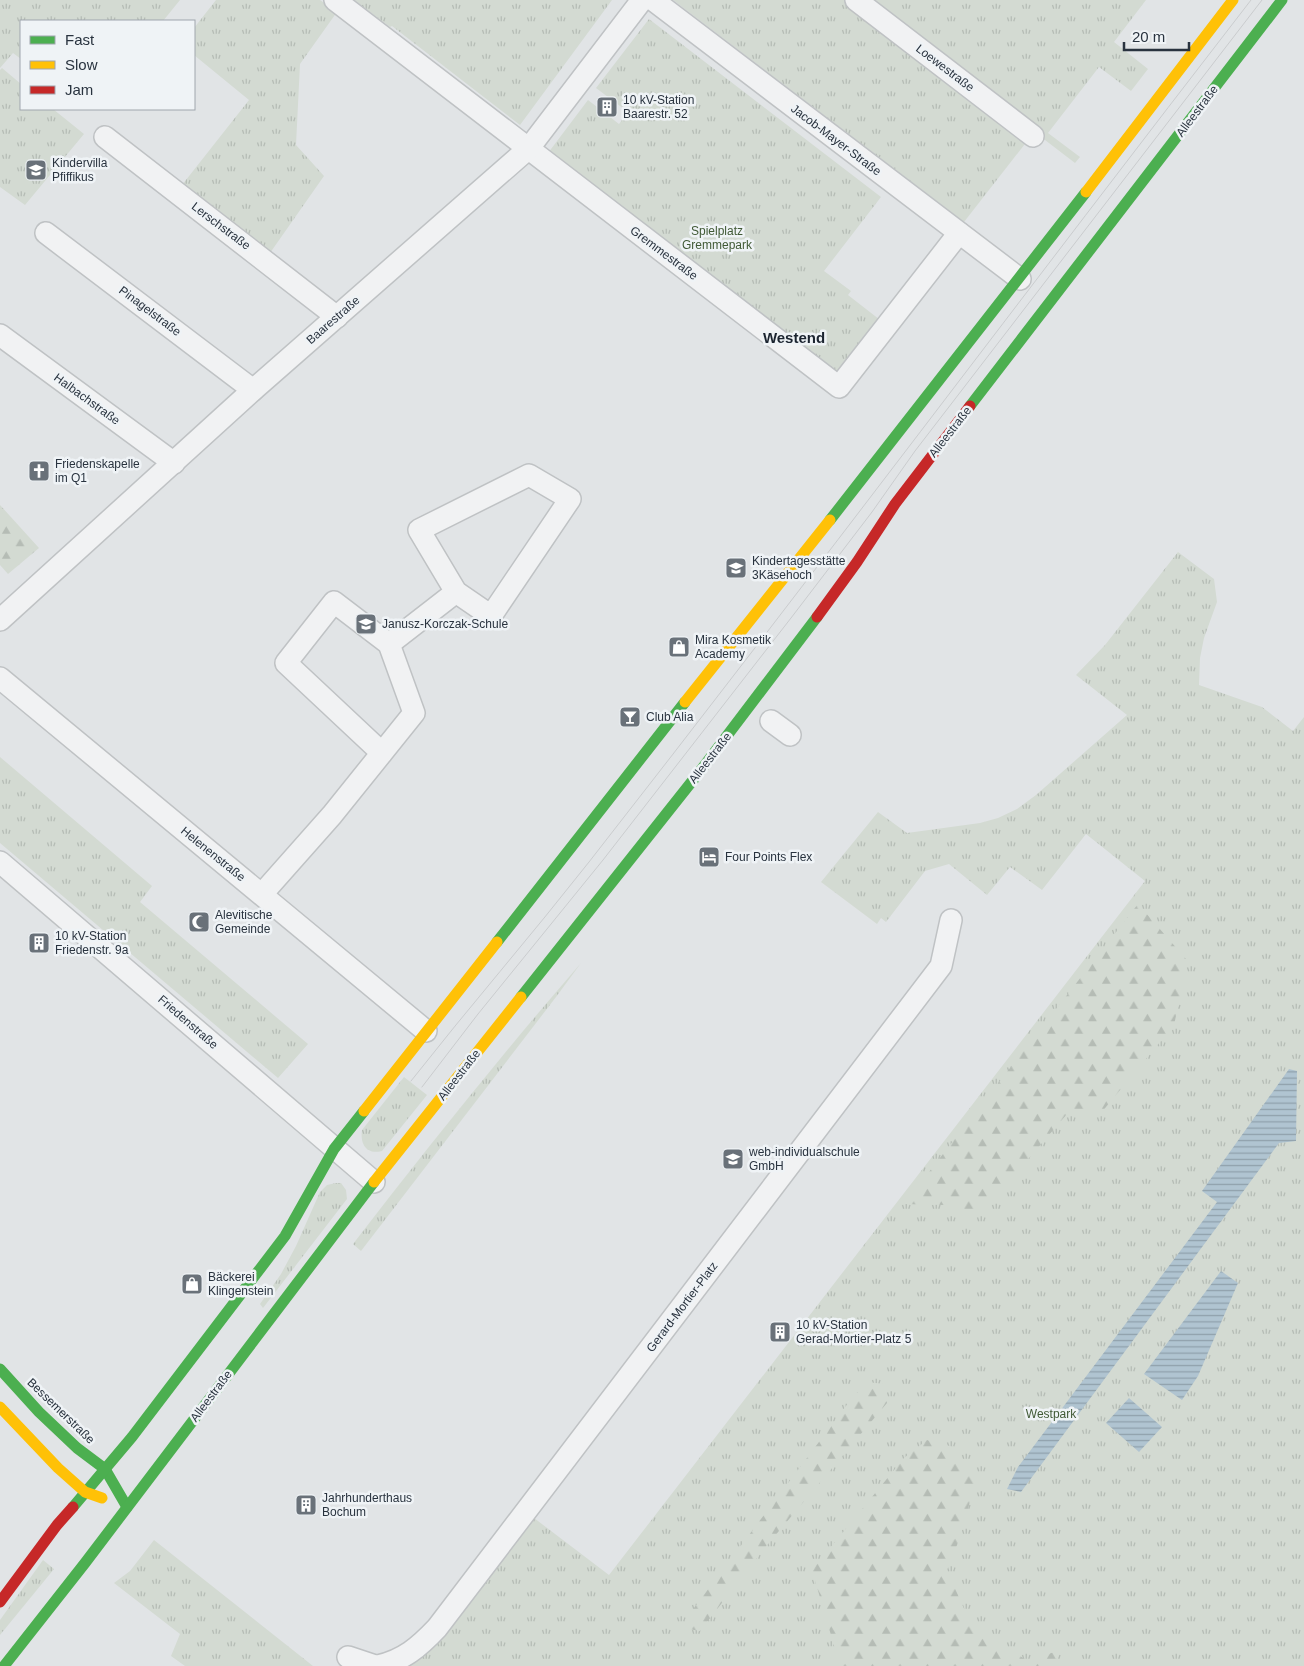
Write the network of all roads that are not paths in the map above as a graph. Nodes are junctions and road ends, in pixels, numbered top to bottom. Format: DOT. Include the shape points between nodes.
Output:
graph roads {
  1 [pos="335,0"];
  2 [pos="642,0"];
  3 [pos="653,0"];
  4 [pos="856,0"];
  5 [pos="1232,0"];
  6 [pos="1282,0"];
  7 [pos="1033,136"];
  8 [pos="105,137"];
  9 [pos="529,148"];
  10 [pos="46,233"];
  11 [pos="959,233"];
  12 [pos="1020,279"];
  13 [pos="337,317"];
  14 [pos="0,335"];
  15 [pos="253,390"];
  16 [pos="174,463"];
  17 [pos="456,592"];
  18 [pos="0,620"];
  19 [pos="388,644"];
  20 [pos="0,678"];
  21 [pos="771,721"];
  22 [pos="790,735"];
  23 [pos="382,753"];
  24 [pos="0,862"];
  25 [pos="262,894"];
  26 [pos="952,920"];
  27 [pos="426,1031"];
  28 [pos="334,1148"];
  29 [pos="374,1182"];
  30 [pos="0,1369"];
  31 [pos="0,1407"];
  32 [pos="105,1469"];
  33 [pos="85,1492"];
  34 [pos="127,1507"];
  35 [pos="0,1602"];
  36 [pos="348,1656"];
  37 [pos="4,1666"];
  38 [pos="376,1666"];
  1 -- 9 [label="street, Gremmestraße"];
  2 -- 9 [label="street, Baarestraße"];
  3 -- 11 [label="street, Jacob-Mayer-Straße"];
  4 -- 7 [label="street, Loewestraße"];
  5 -- 12 [label="main road"];
  6 -- 29 [label="main road, Alleestraße" via="895,504 802,638 719,747"];
  8 -- 13 [label="street, Lerschstraße"];
  9 -- 11 [label="street, Gremmestraße" via="839,387"];
  9 -- 13 [label="street, Baarestraße"];
  10 -- 15 [label="street, Pinagelstraße"];
  11 -- 12 [label="street, Jacob-Mayer-Straße"];
  12 -- 27 [label="main road"];
  13 -- 15 [label="street, Baarestraße"];
  14 -- 16 [label="street, Halbachstraße"];
  15 -- 16 [label="street, Baarestraße"];
  16 -- 18 [label="street, Baarestraße"];
  17 -- 17 [label="street" via="491,616 570,499 530,475 419,530"];
  17 -- 19 [label="street"];
  19 -- 23 [label="street" via="414,713"];
  19 -- 23 [label="street" via="334,602 286,663"];
  20 -- 25 [label="street, Helenenstraße"];
  21 -- 22 [label="street"];
  23 -- 25 [label="street"];
  24 -- 28 [label="street, Friedenstraße"];
  25 -- 27 [label="street, Helenenstraße"];
  26 -- 38 [label="street, Gerard-Mortier-Platz" via="942,966 437,1628 407,1656"];
  27 -- 28 [label="main road"];
  28 -- 29 [label="street, Friedenstraße"];
  28 -- 32 [label="main road" via="285,1236"];
  29 -- 34 [label="main road, Alleestraße"];
  30 -- 32 [label="main road, Bessemerstraße" via="39,1412"];
  31 -- 33 [label="main road" via="49,1460"];
  32 -- 33 [label="main road"];
  32 -- 34 [label="main road"];
  33 -- 34 [label="main road"];
  33 -- 35 [label="main road" via="56,1525"];
  34 -- 37 [label="main road, Alleestraße"];
  36 -- 38 [label="street, Gerard-Mortier-Platz"];
}
